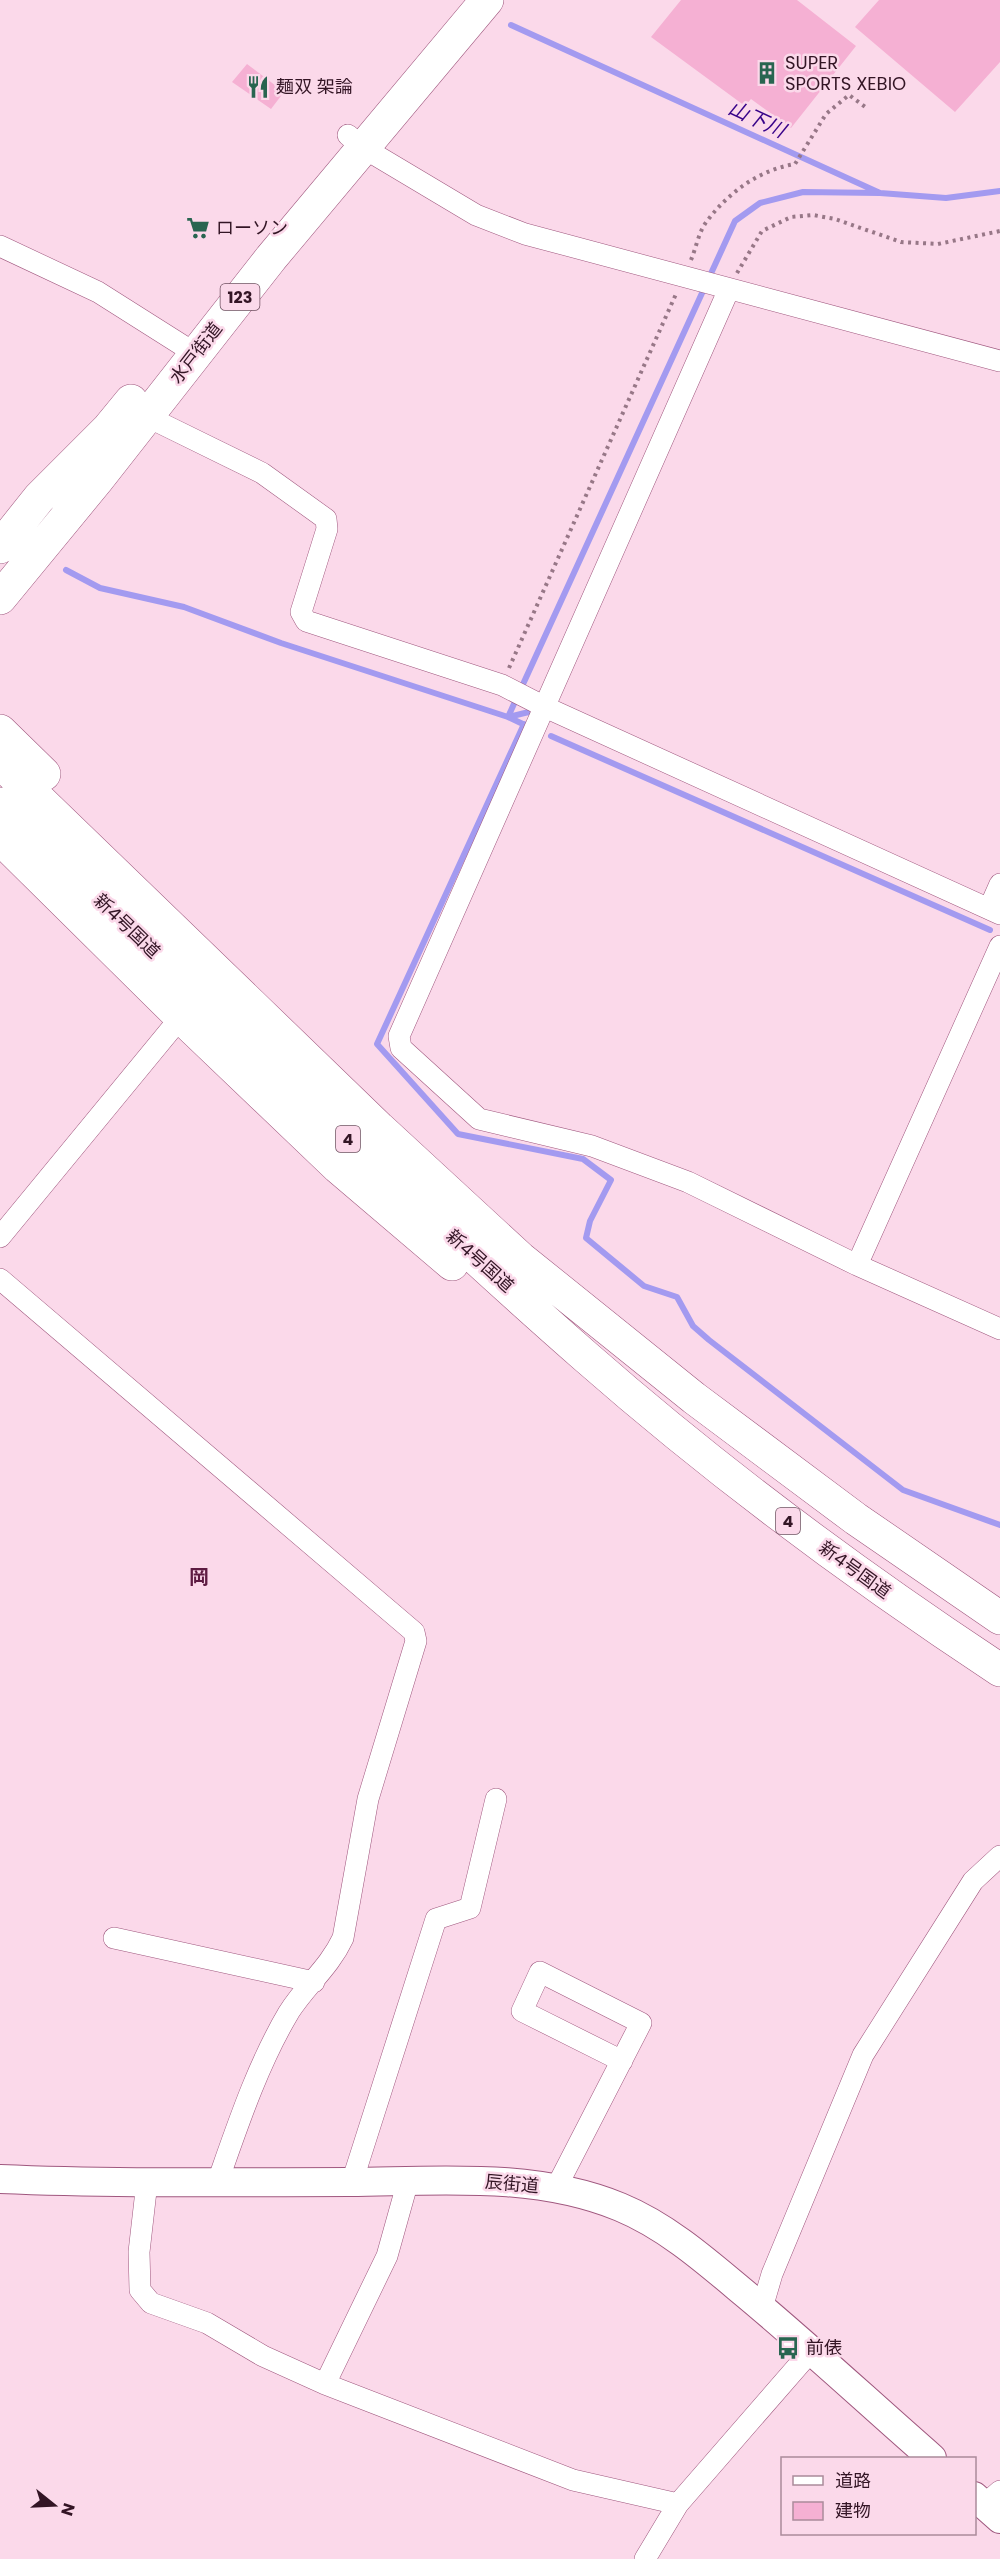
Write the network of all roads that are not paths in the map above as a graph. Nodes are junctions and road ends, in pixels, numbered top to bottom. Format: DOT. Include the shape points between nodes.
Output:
graph roads {
  1 [pos="460,0"];
  2 [pos="487,0"];
  3 [pos="355,141"];
  4 [pos="0,246"];
  5 [pos="729,289"];
  6 [pos="187,348"];
  7 [pos="1000,361"];
  8 [pos="146,416"];
  9 [pos="0,547"];
  10 [pos="0,598"];
  11 [pos="545,707"];
  12 [pos="0,731"];
  13 [pos="0,762"];
  14 [pos="0,804"];
  15 [pos="0,838"];
  16 [pos="1000,884"];
  17 [pos="125,904"];
  18 [pos="994,911"];
  19 [pos="1000,946"];
  20 [pos="181,1017"];
  21 [pos="0,1237"];
  22 [pos="857,1265"];
  23 [pos="0,1279"];
  24 [pos="609,1328"];
  25 [pos="1000,1329"];
  26 [pos="586,1358"];
  27 [pos="1000,1618"];
  28 [pos="1000,1670"];
  29 [pos="496,1799"];
  30 [pos="995,1866"];
  31 [pos="114,1938"];
  32 [pos="314,1982"];
  33 [pos="622,2061"];
  34 [pos="0,2179"];
  35 [pos="218,2181"];
  36 [pos="408,2181"];
  37 [pos="147,2182"];
  38 [pos="352,2182"];
  39 [pos="556,2188"];
  40 [pos="762,2308"];
  41 [pos="811,2351"];
  42 [pos="326,2384"];
  43 [pos="931,2457"];
  44 [pos="678,2504"];
  45 [pos="650,2557"];
  1 -- 3 [label="highway, 水戸街道 / 123"];
  2 -- 3 [label="highway, 水戸街道 / 123"];
  3 -- 5 [label="street" via="476,215 496,223"];
  3 -- 6 [label="highway, 水戸街道 / 123"];
  4 -- 6 [label="street" via="98,292"];
  5 -- 7 [label="street"];
  5 -- 11 [label="street"];
  6 -- 8 [label="highway, 水戸街道 / 123"];
  6 -- 9 [label="highway, 水戸街道 / 123" via="39,498"];
  8 -- 10 [label="highway, 水戸街道 / 123"];
  8 -- 11 [label="street" via="262,473 326,519 327,529 301,612 306,621 502,685"];
  11 -- 18 [label="street"];
  11 -- 22 [label="street" via="399,1036 401,1048 478,1119 592,1146 688,1182"];
  12 -- 24 [label="highway" via="527,1242"];
  13 -- 17 [label="highway, 新4号国道 / 4"];
  14 -- 17 [label="highway, 新4号国道 / 4"];
  15 -- 20 [label="highway"];
  16 -- 18 [label="street"];
  17 -- 24 [label="highway, 新4号国道 / 4" via="520,1258"];
  17 -- 26 [label="highway, 新4号国道 / 4" via="358,1149"];
  19 -- 22 [label="street"];
  20 -- 21 [label="street"];
  20 -- 26 [label="highway" via="338,1167 489,1296"];
  22 -- 25 [label="street"];
  23 -- 32 [label="street" via="414,1632 416,1641 368,1799 343,1938 334,1958"];
  24 -- 27 [label="highway, 新4号国道 / 4" via="694,1398 856,1519"];
  26 -- 28 [label="highway, 新4号国道 / 4" via="828,1551"];
  29 -- 38 [label="street" via="470,1908 436,1919"];
  30 -- 40 [label="street" via="973,1881 863,2055 772,2274"];
  31 -- 32 [label="street"];
  32 -- 35 [label="street" via="290,2010 266,2057"];
  33 -- 33 [label="street" via="641,2023 540,1972 522,2011"];
  33 -- 39 [label="street"];
  34 -- 37 [label="main road, 辰街道"];
  35 -- 37 [label="main road, 辰街道"];
  35 -- 38 [label="main road, 辰街道"];
  36 -- 38 [label="main road, 辰街道"];
  36 -- 39 [label="main road, 辰街道"];
  36 -- 42 [label="street" via="387,2256"];
  37 -- 42 [label="street" via="139,2252 140,2290 152,2303 207,2323 263,2356"];
  39 -- 40 [label="main road, 辰街道" via="620,2207 657,2226"];
  40 -- 41 [label="main road, 辰街道"];
  41 -- 43 [label="main road, 辰街道"];
  41 -- 44 [label="street"];
  42 -- 44 [label="street" via="573,2480"];
  44 -- 45 [label="street"];
}
